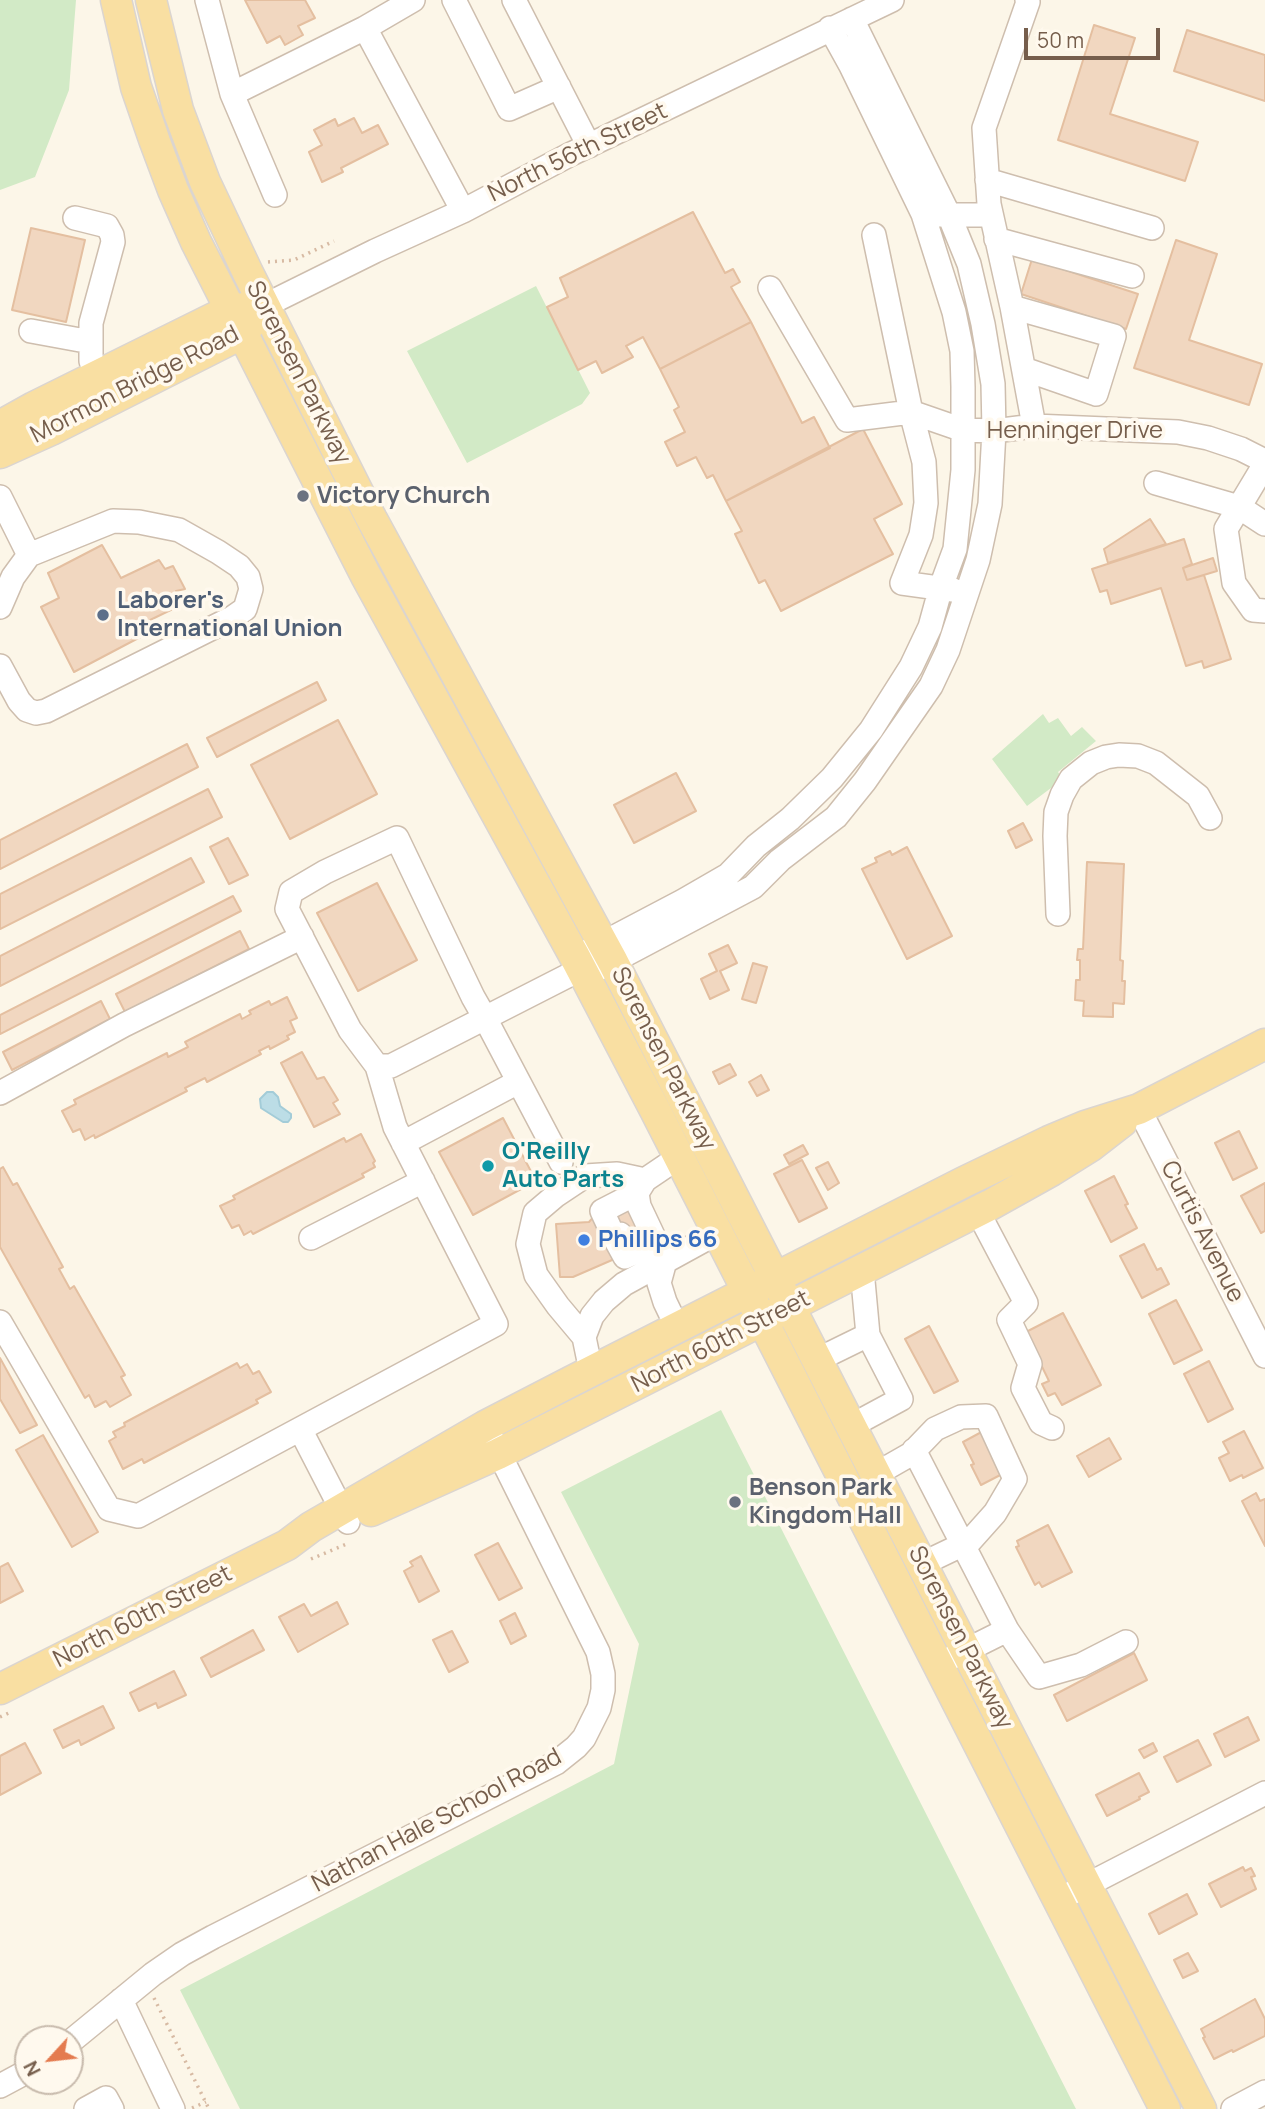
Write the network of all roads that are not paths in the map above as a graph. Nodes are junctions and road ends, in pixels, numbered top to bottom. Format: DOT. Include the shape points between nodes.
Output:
graph roads {
  1 [pos="116,0"];
  2 [pos="151,0"];
  3 [pos="207,0"];
  4 [pos="413,0"];
  5 [pos="454,0"];
  6 [pos="514,0"];
  7 [pos="892,0"];
  8 [pos="1029,1"];
  9 [pos="852,19"];
  10 [pos="365,28"];
  11 [pos="830,28"];
  12 [pos="559,87"];
  13 [pos="232,94"];
  14 [pos="589,146"];
  15 [pos="987,180"];
  16 [pos="275,195"];
  17 [pos="463,211"];
  18 [pos="923,215"];
  19 [pos="948,215"];
  20 [pos="991,215"];
  21 [pos="75,218"];
  22 [pos="1152,228"];
  23 [pos="874,236"];
  24 [pos="996,239"];
  25 [pos="1132,276"];
  26 [pos="770,288"];
  27 [pos="264,306"];
  28 [pos="1012,307"];
  29 [pos="236,321"];
  30 [pos="32,331"];
  31 [pos="91,342"];
  32 [pos="1024,369"];
  33 [pos="102,389"];
  34 [pos="911,412"];
  35 [pos="0,426"];
  36 [pos="1034,426"];
  37 [pos="963,430"];
  38 [pos="994,431"];
  39 [pos="0,453"];
  40 [pos="1265,462"];
  41 [pos="1156,484"];
  42 [pos="0,497"];
  43 [pos="1238,508"];
  44 [pos="1265,524"];
  45 [pos="29,555"];
  46 [pos="941,587"];
  47 [pos="967,593"];
  48 [pos="0,607"];
  49 [pos="1265,611"];
  50 [pos="0,666"];
  51 [pos="1210,818"];
  52 [pos="1058,914"];
  53 [pos="302,937"];
  54 [pos="608,952"];
  55 [pos="580,967"];
  56 [pos="485,1018"];
  57 [pos="1265,1044"];
  58 [pos="377,1066"];
  59 [pos="518,1082"];
  60 [pos="0,1093"];
  61 [pos="1139,1109"];
  62 [pos="403,1143"];
  63 [pos="679,1157"];
  64 [pos="561,1162"];
  65 [pos="423,1181"];
  66 [pos="641,1186"];
  67 [pos="978,1212"];
  68 [pos="630,1229"];
  69 [pos="717,1233"];
  70 [pos="310,1238"];
  71 [pos="661,1252"];
  72 [pos="862,1270"];
  73 [pos="775,1278"];
  74 [pos="747,1292"];
  75 [pos="790,1307"];
  76 [pos="0,1321"];
  77 [pos="762,1321"];
  78 [pos="677,1327"];
  79 [pos="868,1335"];
  80 [pos="584,1337"];
  81 [pos="1265,1356"];
  82 [pos="817,1360"];
  83 [pos="591,1371"];
  84 [pos="485,1426"];
  85 [pos="851,1426"];
  86 [pos="1052,1428"];
  87 [pos="300,1429"];
  88 [pos="914,1450"];
  89 [pos="499,1454"];
  90 [pos="876,1474"];
  91 [pos="344,1516"];
  92 [pos="963,1544"];
  93 [pos="922,1564"];
  94 [pos="1007,1630"];
  95 [pos="1126,1642"];
  96 [pos="966,1650"];
  97 [pos="937,1664"];
  98 [pos="0,1689"];
  99 [pos="1265,1793"];
  100 [pos="1087,1885"];
  101 [pos="1058,1900"];
  102 [pos="121,2000"];
  103 [pos="84,2030"];
  104 [pos="1265,2092"];
  105 [pos="86,2109"];
  106 [pos="112,2109"];
  107 [pos="173,2109"];
  108 [pos="1165,2109"];
  109 [pos="1201,2109"];
  110 [pos="1233,2109"];
  1 -- 29 [label="main road, Sorensen Parkway" via="136,87 168,178"];
  2 -- 27 [label="main road, Sorensen Parkway" via="190,145"];
  3 -- 13 [label="street"];
  4 -- 10 [label="street"];
  5 -- 12 [label="street" via="509,109"];
  6 -- 12 [label="street"];
  7 -- 9 [label="street, North 56th Street"];
  8 -- 15 [label="street" via="984,128"];
  9 -- 11 [label="street, North 56th Street"];
  9 -- 19 [label="street"];
  10 -- 13 [label="street"];
  10 -- 17 [label="street"];
  11 -- 14 [label="street, North 56th Street"];
  11 -- 18 [label="street"];
  12 -- 14 [label="street"];
  13 -- 16 [label="street"];
  14 -- 17 [label="street, North 56th Street"];
  15 -- 20 [label="street"];
  15 -- 22 [label="street"];
  17 -- 27 [label="street, North 56th Street"];
  18 -- 19 [label="street"];
  18 -- 37 [label="street" via="962,351"];
  19 -- 20 [label="street"];
  19 -- 38 [label="street" via="969,264 983,324 993,384"];
  20 -- 24 [label="street"];
  21 -- 31 [label="street" via="107,226 112,235 91,323"];
  23 -- 34 [label="street"];
  24 -- 25 [label="street"];
  24 -- 28 [label="street"];
  26 -- 34 [label="street" via="847,419"];
  27 -- 29 [label="main road, Mormon Bridge Road"];
  27 -- 54 [label="main road, Sorensen Parkway" via="369,514"];
  28 -- 32 [label="street"];
  28 -- 32 [label="street" via="1114,336 1096,394"];
  29 -- 33 [label="main road, Mormon Bridge Road"];
  29 -- 55 [label="main road, Sorensen Parkway" via="366,576"];
  30 -- 31 [label="street"];
  31 -- 33 [label="street" via="91,361"];
  32 -- 36 [label="street"];
  33 -- 35 [label="main road, Mormon Bridge Road"];
  33 -- 39 [label="main road, Mormon Bridge Road"];
  34 -- 37 [label="street, Henninger Drive"];
  34 -- 46 [label="street" via="924,462 926,503 921,535 902,583"];
  36 -- 38 [label="street, Henninger Drive"];
  36 -- 40 [label="street, Henninger Drive" via="1178,432 1241,449"];
  37 -- 38 [label="street, Henninger Drive"];
  37 -- 46 [label="street" via="955,550"];
  38 -- 47 [label="street" via="990,503"];
  40 -- 43 [label="street"];
  41 -- 43 [label="street"];
  42 -- 45 [label="street"];
  43 -- 44 [label="street"];
  43 -- 49 [label="street" via="1226,529 1234,583 1253,610"];
  45 -- 48 [label="street"];
  45 -- 50 [label="street" via="113,521 139,522 178,530 218,552 239,566 251,589 245,609 232,618 46,711 27,710"];
  46 -- 47 [label="street"];
  46 -- 54 [label="street" via="930,627 911,667 871,730 832,778 728,875"];
  47 -- 54 [label="street" via="931,686 836,817 753,887"];
  51 -- 52 [label="street" via="1198,796 1156,763 1119,755 1091,763 1071,779 1056,812"];
  53 -- 56 [label="street" via="287,909 290,892 397,838"];
  53 -- 58 [label="street" via="350,1030"];
  53 -- 60 [label="street" via="124,1025"];
  54 -- 55 [label="street"];
  54 -- 73 [label="main road, Sorensen Parkway"];
  55 -- 56 [label="street"];
  55 -- 63 [label="main road, Sorensen Parkway"];
  56 -- 58 [label="street" via="391,1066"];
  56 -- 59 [label="street"];
  57 -- 61 [label="main road, North 60th Street"];
  58 -- 62 [label="street"];
  59 -- 62 [label="street"];
  59 -- 64 [label="street"];
  61 -- 67 [label="main road, North 60th Street" via="1091,1146"];
  61 -- 73 [label="main road, North 60th Street" via="1049,1141"];
  61 -- 81 [label="street, Curtis Avenue"];
  62 -- 65 [label="street"];
  63 -- 66 [label="street"];
  63 -- 69 [label="main road, Sorensen Parkway"];
  65 -- 70 [label="street"];
  65 -- 87 [label="street" via="496,1324"];
  66 -- 68 [label="street"];
  66 -- 68 [label="street" via="601,1211"];
  66 -- 80 [label="street" via="617,1174 585,1176 535,1213 528,1244 536,1275"];
  67 -- 72 [label="main road, North 60th Street"];
  67 -- 86 [label="street" via="1026,1303 1009,1320 1030,1364 1023,1388 1041,1423"];
  68 -- 71 [label="street"];
  68 -- 71 [label="street" via="625,1257"];
  69 -- 71 [label="street"];
  69 -- 74 [label="main road, Sorensen Parkway"];
  71 -- 78 [label="street" via="659,1283"];
  71 -- 80 [label="street" via="604,1301"];
  72 -- 75 [label="main road, North 60th Street"];
  72 -- 79 [label="street"];
  73 -- 74 [label="main road, North 60th Street"];
  73 -- 75 [label="main road, Sorensen Parkway"];
  74 -- 77 [label="main road, Sorensen Parkway"];
  74 -- 78 [label="main road, North 60th Street"];
  75 -- 77 [label="main road, North 60th Street"];
  75 -- 82 [label="main road, Sorensen Parkway"];
  76 -- 87 [label="street" via="109,1509 138,1516"];
  77 -- 89 [label="main road, North 60th Street"];
  77 -- 97 [label="main road, Sorensen Parkway"];
  78 -- 83 [label="main road, North 60th Street"];
  79 -- 82 [label="street"];
  79 -- 85 [label="street" via="901,1399"];
  80 -- 83 [label="street"];
  82 -- 85 [label="main road, Sorensen Parkway"];
  83 -- 84 [label="main road, North 60th Street"];
  84 -- 89 [label="street, Nathan Hale School Road"];
  84 -- 91 [label="main road, North 60th Street"];
  85 -- 90 [label="main road, Sorensen Parkway"];
  87 -- 91 [label="street"];
  88 -- 90 [label="street"];
  88 -- 92 [label="street"];
  88 -- 92 [label="street" via="935,1429 961,1417 986,1416 1015,1479 995,1513"];
  89 -- 91 [label="main road, North 60th Street"];
  89 -- 102 [label="street, Nathan Hale School Road" via="598,1652 603,1690 584,1738 556,1763 192,1948"];
  90 -- 93 [label="main road, Sorensen Parkway"];
  91 -- 98 [label="main road, North 60th Street" via="316,1536 286,1545"];
  92 -- 93 [label="street"];
  92 -- 94 [label="street"];
  93 -- 96 [label="main road, Sorensen Parkway"];
  94 -- 95 [label="street" via="1039,1677 1081,1665"];
  94 -- 96 [label="street"];
  96 -- 97 [label="street"];
  96 -- 100 [label="main road, Sorensen Parkway"];
  97 -- 101 [label="main road, Sorensen Parkway"];
  99 -- 100 [label="street"];
  100 -- 101 [label="street"];
  100 -- 109 [label="main road, Sorensen Parkway"];
  101 -- 108 [label="main road, Sorensen Parkway"];
  102 -- 103 [label="street, Nathan Hale School Road"];
  102 -- 107 [label="street"];
  104 -- 110 [label="street"];
  105 -- 106 [label="street" via="106,2098"];
}
